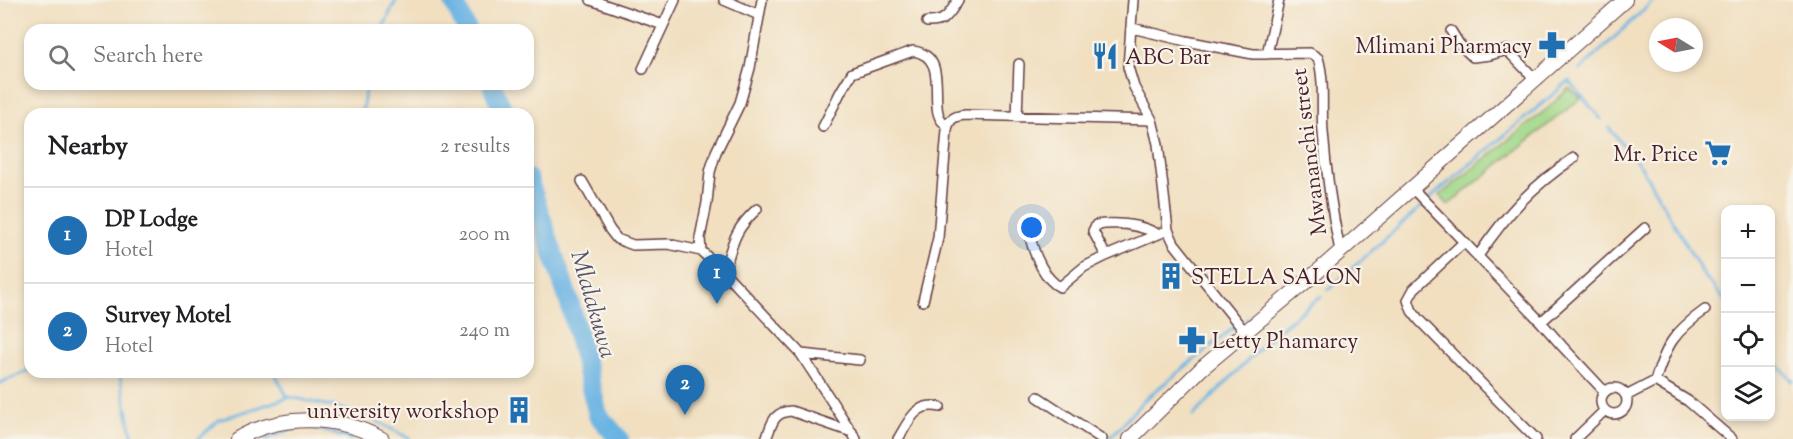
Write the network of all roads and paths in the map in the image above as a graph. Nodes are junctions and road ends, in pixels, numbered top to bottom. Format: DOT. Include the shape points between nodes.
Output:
graph roads {
  1 [pos="591,0"];
  2 [pos="675,0"];
  3 [pos="724,0"];
  4 [pos="762,0"];
  5 [pos="958,0"];
  6 [pos="1133,0"];
  7 [pos="1280,0"];
  8 [pos="1625,0"];
  9 [pos="759,15"];
  10 [pos="927,22"];
  11 [pos="663,25"];
  12 [pos="1132,28"];
  13 [pos="1451,31"];
  14 [pos="1268,54"];
  15 [pos="1019,64"];
  16 [pos="642,69"];
  17 [pos="1536,80"];
  18 [pos="1017,117"];
  19 [pos="1152,120"];
  20 [pos="948,125"];
  21 [pos="823,127"];
  22 [pos="1574,158"];
  23 [pos="582,181"];
  24 [pos="1413,189"];
  25 [pos="757,209"];
  26 [pos="1645,228"];
  27 [pos="1168,230"];
  28 [pos="1158,234"];
  29 [pos="1031,241"];
  30 [pos="1464,242"];
  31 [pos="701,251"];
  32 [pos="1340,251"];
  33 [pos="1106,256"];
  34 [pos="1478,256"];
  35 [pos="724,272"];
  36 [pos="923,301"];
  37 [pos="1705,310"];
  38 [pos="1541,322"];
  39 [pos="1245,332"];
  40 [pos="801,354"];
  41 [pos="860,360"];
  42 [pos="1655,381"];
  43 [pos="1605,392"];
  44 [pos="1626,396"];
  45 [pos="1038,398"];
  46 [pos="940,407"];
  47 [pos="1605,410"];
  48 [pos="854,436"];
  49 [pos="237,439"];
  50 [pos="382,439"];
  51 [pos="765,439"];
  52 [pos="898,439"];
  53 [pos="1102,439"];
  54 [pos="1130,439"];
  55 [pos="1536,439"];
  56 [pos="1575,439"];
  57 [pos="1732,439"];
  1 -- 11 [label="street"];
  2 -- 11 [label="street"];
  3 -- 9 [label="street"];
  4 -- 9 [label="street"];
  5 -- 10 [label="street" via="948,17"];
  6 -- 12 [label="street"];
  7 -- 14 [label="street"];
  8 -- 17 [label="street"];
  9 -- 31 [label="street" via="740,103 710,172"];
  11 -- 16 [label="street"];
  12 -- 14 [label="street, Mwananchi street"];
  12 -- 19 [label="street" via="1128,67"];
  13 -- 17 [label="street" via="1473,57 1507,50"];
  14 -- 32 [label="street, Mwananchi street" via="1310,53 1318,58 1327,171"];
  15 -- 18 [label="street"];
  17 -- 24 [label="street"];
  18 -- 19 [label="street"];
  18 -- 20 [label="street" via="957,116"];
  19 -- 27 [label="street" via="1163,171"];
  20 -- 21 [label="street" via="938,117 932,61 923,52 913,51 852,73"];
  20 -- 36 [label="street" via="938,238"];
  22 -- 34 [label="street" via="1542,180 1515,206"];
  23 -- 31 [label="street" via="617,239 633,245 668,244"];
  24 -- 30 [label="street"];
  24 -- 32 [label="street"];
  25 -- 35 [label="street" via="742,223"];
  26 -- 38 [label="street"];
  27 -- 28 [label="street"];
  27 -- 39 [label="street" via="1179,250"];
  28 -- 33 [label="street"];
  28 -- 33 [label="street" via="1144,226 1096,225 1093,231"];
  29 -- 33 [label="street" via="1037,260 1054,284 1060,286"];
  30 -- 34 [label="street"];
  30 -- 55 [label="street" via="1414,288 1408,300 1412,311"];
  31 -- 35 [label="street"];
  32 -- 39 [label="street"];
  34 -- 38 [label="street"];
  35 -- 40 [label="street"];
  37 -- 42 [label="street" via="1684,325 1670,342"];
  38 -- 43 [label="street"];
  39 -- 54 [label="street" via="1178,390"];
  40 -- 41 [label="street"];
  40 -- 48 [label="street"];
  42 -- 44 [label="street"];
  42 -- 57 [label="street" via="1688,401"];
  43 -- 44 [label="street" via="1617,388"];
  43 -- 47 [label="street" via="1601,401"];
  44 -- 47 [label="street" via="1623,411 1612,414"];
  45 -- 53 [label="street"];
  46 -- 52 [label="street" via="921,407"];
  47 -- 56 [label="street"];
  48 -- 51 [label="street" via="791,411 776,417"];
  49 -- 50 [label="street" via="283,422 320,419"];
}
